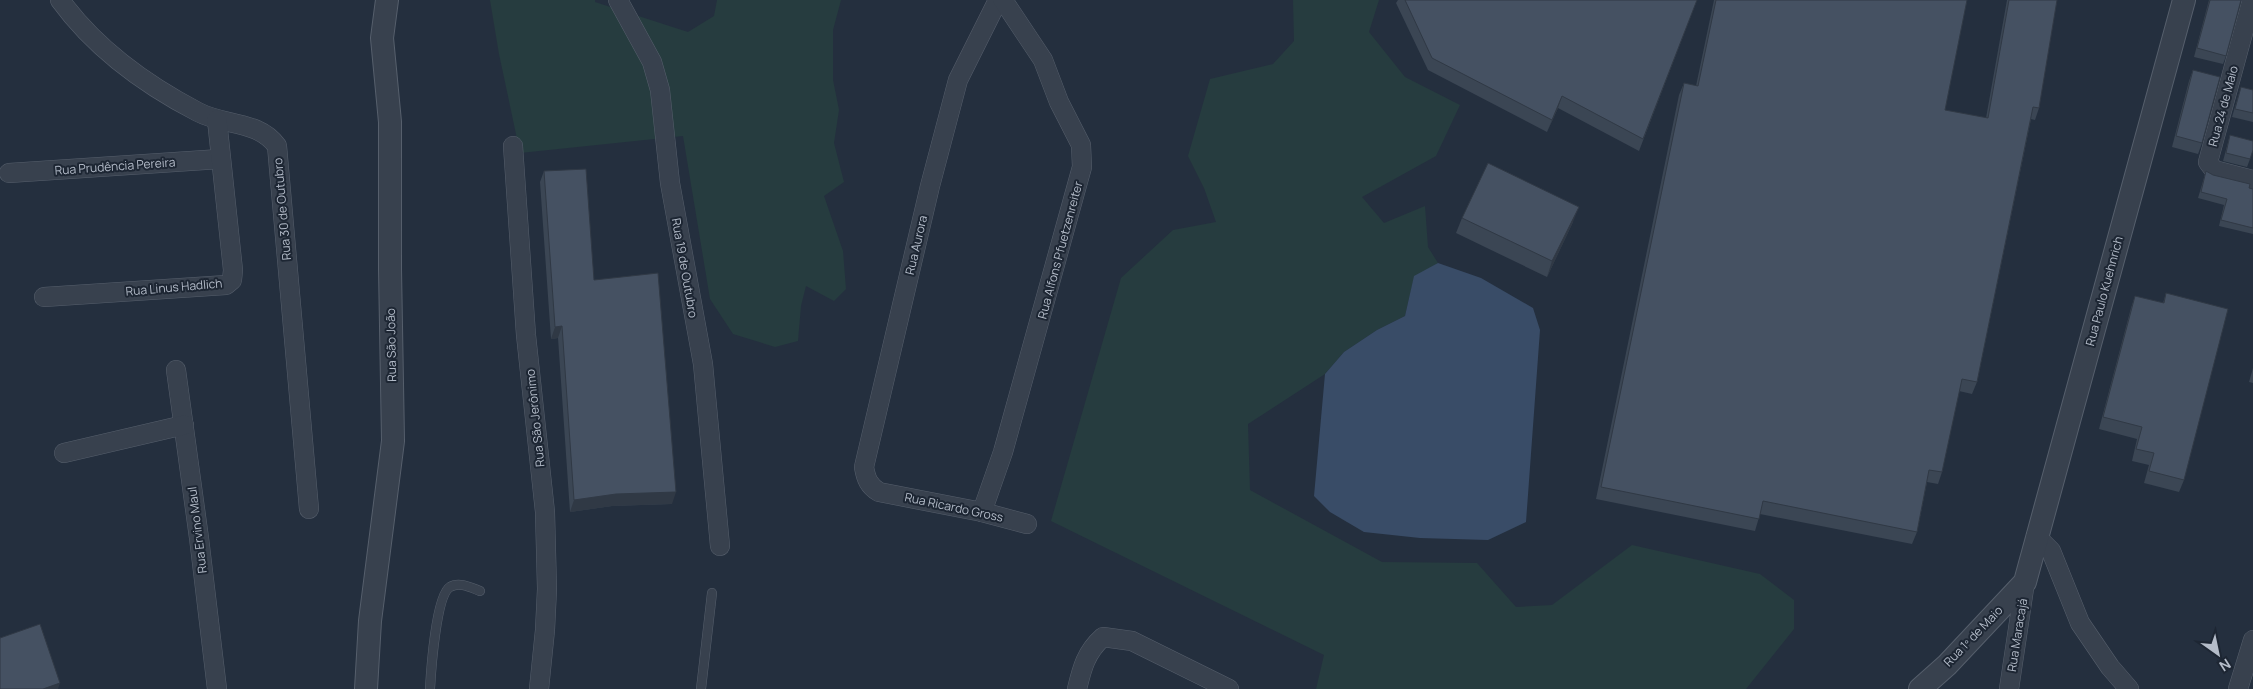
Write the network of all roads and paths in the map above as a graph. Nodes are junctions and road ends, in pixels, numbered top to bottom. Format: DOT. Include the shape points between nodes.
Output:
graph roads {
  1 [pos="60,0"];
  2 [pos="386,0"];
  3 [pos="618,0"];
  4 [pos="998,0"];
  5 [pos="1003,0"];
  6 [pos="2184,0"];
  7 [pos="2252,0"];
  8 [pos="217,120"];
  9 [pos="513,146"];
  10 [pos="220,159"];
  11 [pos="9,173"];
  12 [pos="2253,180"];
  13 [pos="44,297"];
  14 [pos="176,370"];
  15 [pos="184,425"];
  16 [pos="64,453"];
  17 [pos="880,492"];
  18 [pos="309,509"];
  19 [pos="982,512"];
  20 [pos="1027,524"];
  21 [pos="2036,536"];
  22 [pos="720,546"];
  23 [pos="2025,582"];
  24 [pos="480,591"];
  25 [pos="712,592"];
  26 [pos="2253,640"];
  27 [pos="1208,684"];
  28 [pos="217,689"];
  29 [pos="366,689"];
  30 [pos="430,689"];
  31 [pos="539,689"];
  32 [pos="700,689"];
  33 [pos="1077,689"];
  34 [pos="1229,689"];
  35 [pos="1920,689"];
  36 [pos="2009,689"];
  37 [pos="2129,689"];
  38 [pos="2238,689"];
  1 -- 8 [label="street, Rua 30 de Outubro" via="73,18 126,66 162,92"];
  2 -- 29 [label="street, Rua São João" via="382,38 390,122 393,441 370,621"];
  3 -- 22 [label="street, Rua 19 de Outubro" via="652,62 660,90 670,183 703,364"];
  4 -- 17 [label="street, Rua Aurora" via="958,80 926,205 864,467 866,480"];
  5 -- 19 [label="street, Rua Alfons Pfuetzenreiter" via="1043,60 1080,145 1082,167 1003,452"];
  6 -- 21 [label="street, Rua Paulo Kuehnrich"];
  7 -- 12 [label="street, Rua 24 de Maio" via="2208,162 2214,170"];
  8 -- 10 [label="street, Rua Linus Hadlich"];
  8 -- 18 [label="street, Rua 30 de Outubro" via="255,128 270,136 277,146"];
  9 -- 31 [label="street, Rua São Jerônimo" via="526,335 545,512 547,589"];
  10 -- 11 [label="street, Rua Prudência Pereira"];
  10 -- 13 [label="street, Rua Linus Hadlich" via="233,270 232,280 226,285"];
  14 -- 15 [label="street, Rua Ervino Maul"];
  15 -- 16 [label="street"];
  15 -- 28 [label="street, Rua Ervino Maul"];
  17 -- 19 [label="street, Rua Ricardo Gross"];
  19 -- 20 [label="street, Rua Ricardo Gross"];
  21 -- 23 [label="street, Rua Paulo Kuehnrich"];
  21 -- 37 [label="street" via="2051,551 2080,622"];
  23 -- 35 [label="street, Rua 1º de Maio"];
  23 -- 36 [label="street, Rua Maracajá"];
  24 -- 30 [label="lane" via="461,585 452,585 447,590 436,628"];
  25 -- 32 [label="lane"];
  26 -- 38 [label="street"];
  27 -- 33 [label="street" via="1132,640 1103,637 1092,647"];
  27 -- 34 [label="street"];
}
